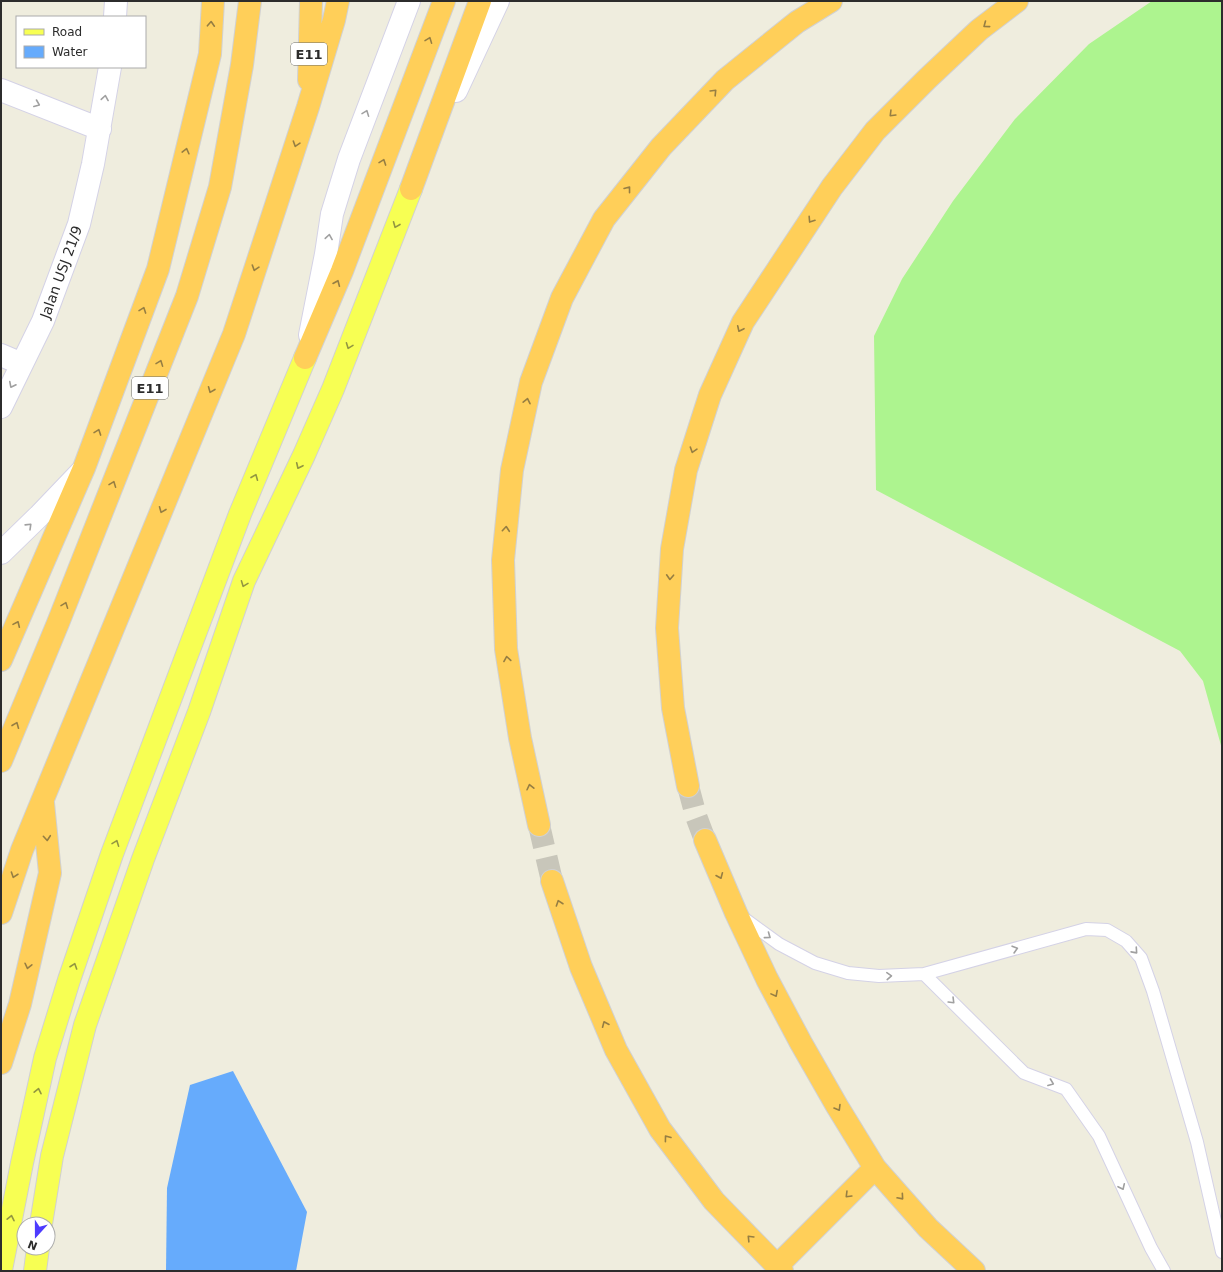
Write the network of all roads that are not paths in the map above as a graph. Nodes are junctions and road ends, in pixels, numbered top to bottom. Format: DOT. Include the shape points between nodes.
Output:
graph roads {
  1 [pos="116,1"];
  2 [pos="213,1"];
  3 [pos="250,1"];
  4 [pos="311,1"];
  5 [pos="338,1"];
  6 [pos="409,1"];
  7 [pos="444,1"];
  8 [pos="480,1"];
  9 [pos="498,1"];
  10 [pos="831,1"];
  11 [pos="1017,1"];
  12 [pos="115,16"];
  13 [pos="110,68"];
  14 [pos="1,90"];
  15 [pos="308,107"];
  16 [pos="100,129"];
  17 [pos="411,189"];
  18 [pos="1,356"];
  19 [pos="305,358"];
  20 [pos="22,364"];
  21 [pos="1,406"];
  22 [pos="84,468"];
  23 [pos="1,553"];
  24 [pos="1,660"];
  25 [pos="1,761"];
  26 [pos="688,786"];
  27 [pos="43,799"];
  28 [pos="539,825"];
  29 [pos="705,840"];
  30 [pos="552,881"];
  31 [pos="1,913"];
  32 [pos="736,913"];
  33 [pos="924,974"];
  34 [pos="1,1063"];
  35 [pos="875,1168"];
  36 [pos="42,1216"];
  37 [pos="1222,1252"];
  38 [pos="37,1256"];
  39 [pos="780,1269"];
  40 [pos="1,1270"];
  41 [pos="35,1271"];
  42 [pos="974,1271"];
  43 [pos="1164,1271"];
  1 -- 12 [label="street"];
  22 -- 2 [label="highway, one-way" via="158,269 210,54"];
  25 -- 3 [label="highway, E11, one-way" via="187,296 220,187 242,65"];
  4 -- 15 [label="highway, E11"];
  5 -- 15 [label="highway"];
  19 -- 6 [label="street, one-way" via="338,193"];
  19 -- 7 [label="highway, one-way" via="342,271"];
  8 -- 17 [label="highway"];
  9 -- 17 [label="street"];
  28 -- 10 [label="highway, one-way" via="520,738 506,649 504,560 512,470 531,382 562,298 604,219 661,146 725,80 797,22"];
  11 -- 26 [label="highway, one-way" via="979,30 927,79 875,132 836,181 743,322 710,394 686,470 672,549 667,628 673,708"];
  16 -- 13 [label="street, Jalan USJ 21/9, one-way"];
  14 -- 16 [label="street, one-way"];
  15 -- 27 [label="highway, E11, one-way" via="234,334"];
  16 -- 20 [label="street, Jalan USJ 21/9" via="79,224 43,321"];
  17 -- 36 [label="main road, one-way" via="333,389 244,581 199,712 143,859 85,1025 52,1156"];
  18 -- 20 [label="street"];
  40 -- 19 [label="main road, one-way" via="45,1058 69,980 112,854 240,514"];
  20 -- 21 [label="street, Jalan USJ 21/9, one-way"];
  23 -- 22 [label="street, one-way"];
  24 -- 22 [label="highway, one-way"];
  27 -- 31 [label="highway, E11, one-way" via="22,850"];
  27 -- 34 [label="highway, one-way" via="50,873 20,1004"];
  29 -- 32 [label="highway, one-way"];
  39 -- 30 [label="highway, one-way" via="714,1201 660,1129 616,1050 581,967"];
  32 -- 33 [label="lane, one-way" via="779,944 815,963 848,973 879,976"];
  32 -- 35 [label="highway, one-way" via="801,1043"];
  33 -- 37 [label="lane, one-way" via="1086,929 1107,930 1126,941 1141,958 1153,991 1197,1142"];
  33 -- 43 [label="lane, one-way" via="1024,1072 1066,1089 1098,1136"];
  35 -- 39 [label="highway, one-way"];
  35 -- 42 [label="highway, one-way" via="928,1228"];
  38 -- 41 [label="main road"];
}
